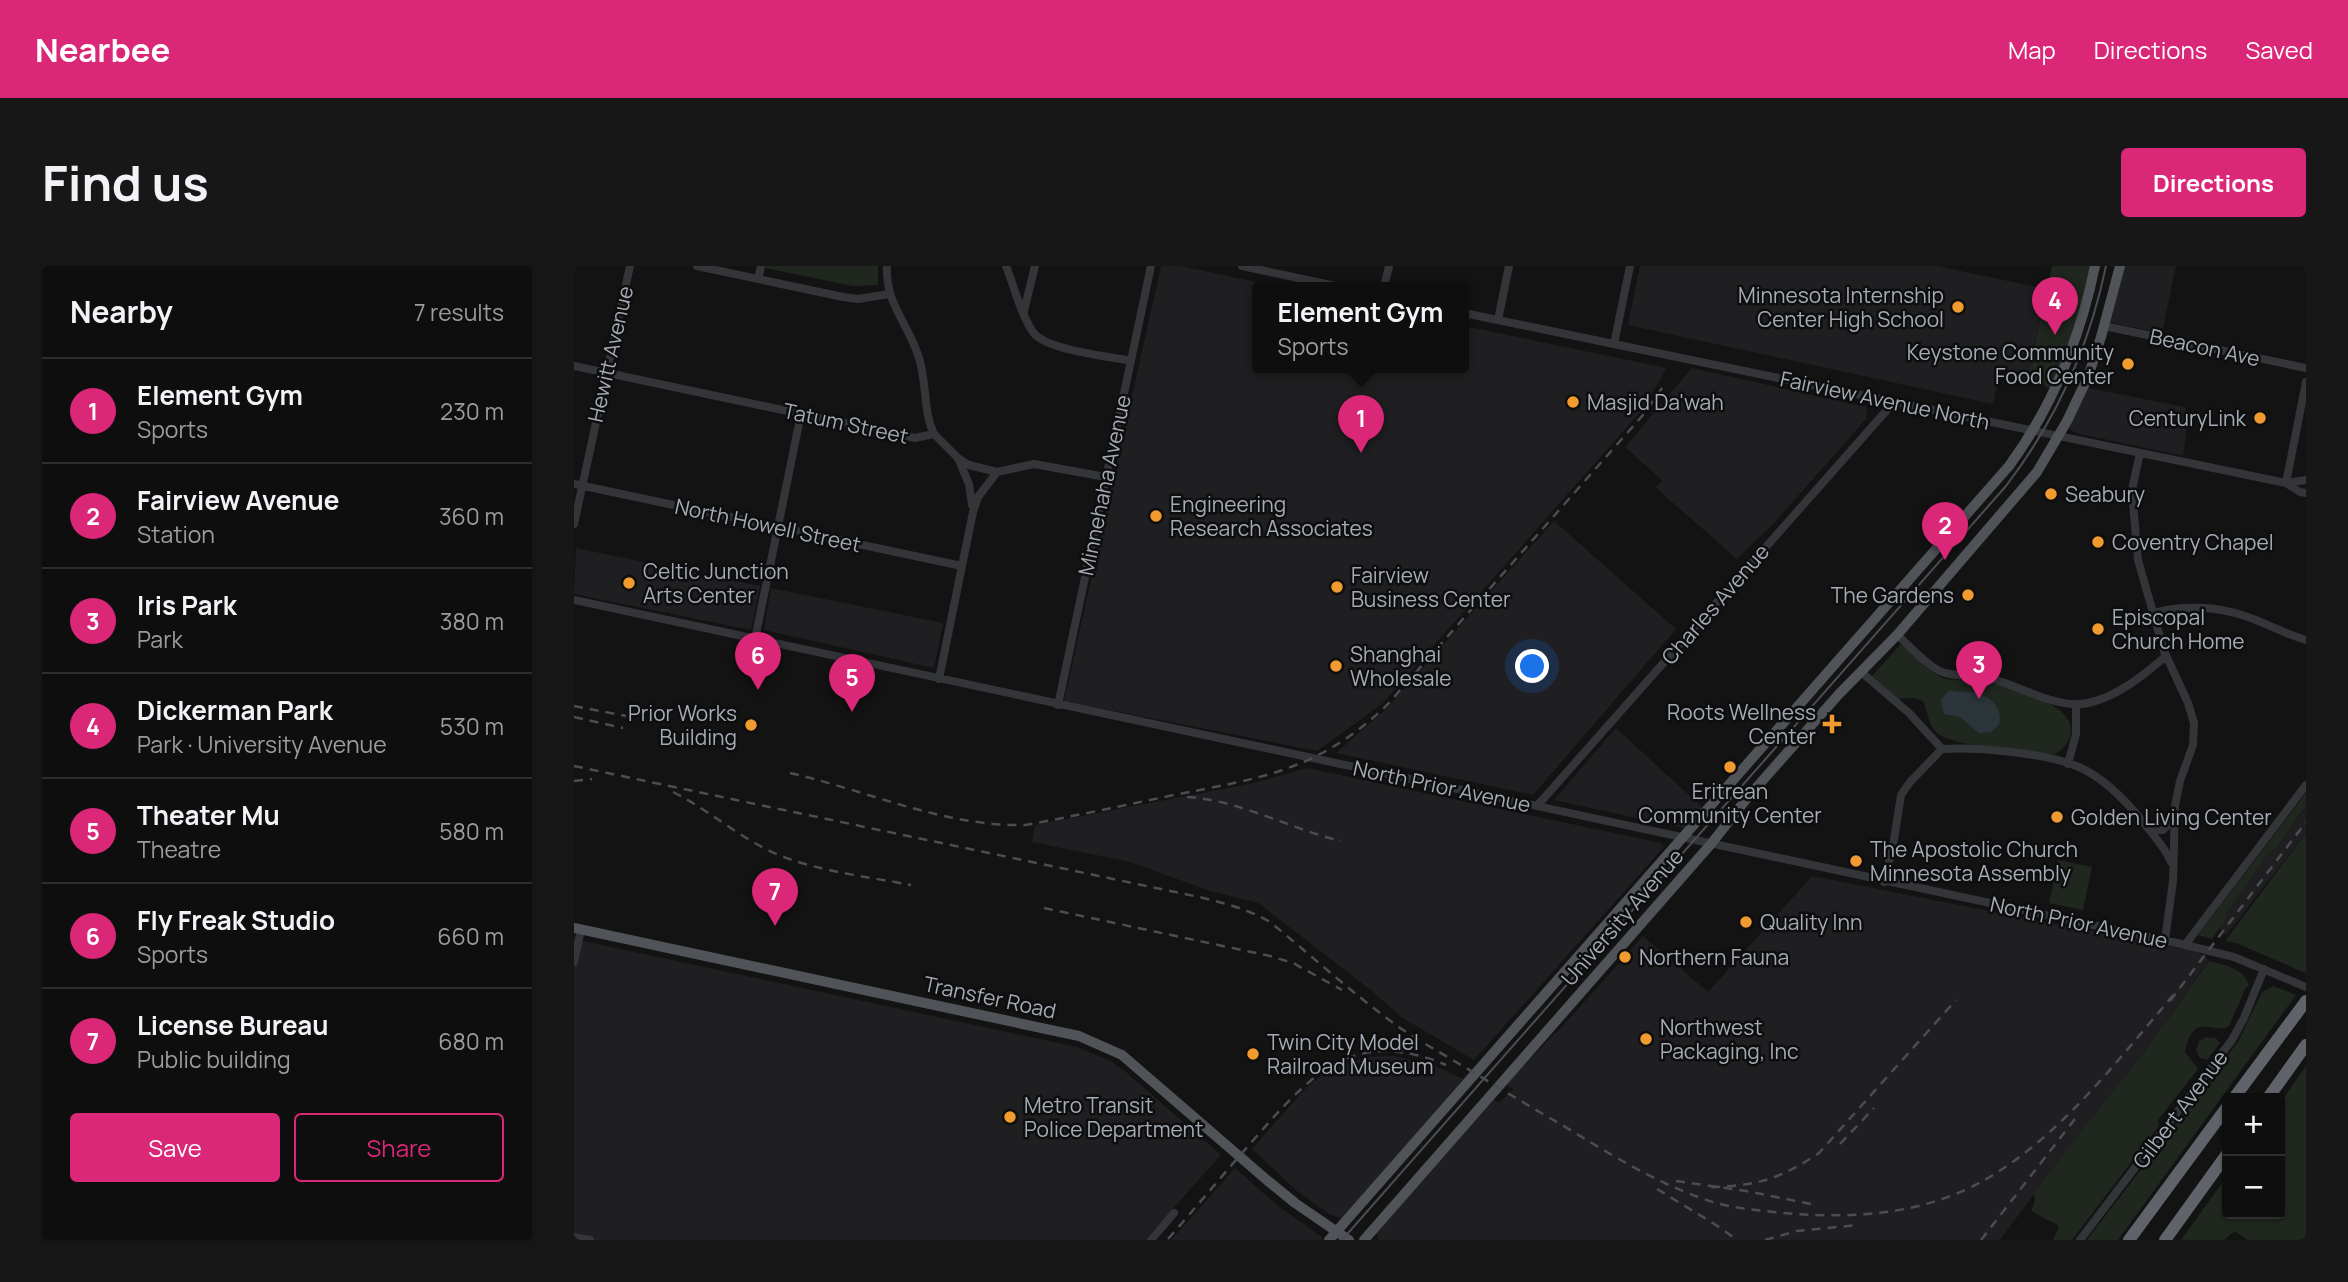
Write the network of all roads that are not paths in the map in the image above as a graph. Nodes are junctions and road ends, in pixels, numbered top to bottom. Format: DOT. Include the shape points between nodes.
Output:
graph roads {
  1 [pos="630,266"];
  2 [pos="697,266"];
  3 [pos="761,266"];
  4 [pos="887,266"];
  5 [pos="1006,266"];
  6 [pos="1035,266"];
  7 [pos="1151,266"];
  8 [pos="1242,266"];
  9 [pos="1509,266"];
  10 [pos="1630,266"];
  11 [pos="2095,266"];
  12 [pos="2120,266"];
  13 [pos="1267,269"];
  14 [pos="758,279"];
  15 [pos="1320,282"];
  16 [pos="889,295"];
  17 [pos="1024,311"];
  18 [pos="1469,314"];
  19 [pos="1498,320"];
  20 [pos="2105,326"];
  21 [pos="1614,344"];
  22 [pos="1131,361"];
  23 [pos="574,366"];
  24 [pos="2306,368"];
  25 [pos="607,373"];
  26 [pos="2306,382"];
  27 [pos="1894,402"];
  28 [pos="801,414"];
  29 [pos="2032,429"];
  30 [pos="934,434"];
  31 [pos="2059,436"];
  32 [pos="2140,453"];
  33 [pos="958,458"];
  34 [pos="997,472"];
  35 [pos="1106,477"];
  36 [pos="2306,480"];
  37 [pos="2286,483"];
  38 [pos="578,485"];
  39 [pos="2306,493"];
  40 [pos="973,512"];
  41 [pos="574,524"];
  42 [pos="778,527"];
  43 [pos="962,566"];
  44 [pos="574,600"];
  45 [pos="2153,613"];
  46 [pos="1897,635"];
  47 [pos="755,639"];
  48 [pos="2306,640"];
  49 [pos="2166,656"];
  50 [pos="1861,672"];
  51 [pos="939,679"];
  52 [pos="2076,704"];
  53 [pos="1058,705"];
  54 [pos="1942,749"];
  55 [pos="2068,764"];
  56 [pos="2306,785"];
  57 [pos="1536,806"];
  58 [pos="2173,820"];
  59 [pos="2150,830"];
  60 [pos="1684,837"];
  61 [pos="1711,844"];
  62 [pos="2173,869"];
  63 [pos="1884,881"];
  64 [pos="577,929"];
  65 [pos="2165,940"];
  66 [pos="2185,945"];
  67 [pos="574,962"];
  68 [pos="2264,969"];
  69 [pos="2306,987"];
  70 [pos="2306,1001"];
  71 [pos="2306,1045"];
  72 [pos="2238,1093"];
  73 [pos="2272,1093"];
  74 [pos="2222,1114"];
  75 [pos="2226,1156"];
  76 [pos="1174,1213"];
  77 [pos="1333,1236"];
  78 [pos="574,1237"];
  79 [pos="590,1240"];
  80 [pos="1151,1240"];
  81 [pos="1349,1240"];
  82 [pos="1364,1240"];
  83 [pos="2080,1240"];
  84 [pos="2129,1240"];
  85 [pos="2165,1240"];
  1 -- 25 [label="street, Hewitt Avenue"];
  2 -- 14 [label="street"];
  3 -- 14 [label="street"];
  4 -- 16 [label="street"];
  5 -- 17 [label="street"];
  6 -- 17 [label="street"];
  7 -- 22 [label="street, Minnehaha Avenue"];
  8 -- 13 [label="street"];
  9 -- 19 [label="street"];
  10 -- 21 [label="street"];
  11 -- 29 [label="main road, University Avenue" via="2070,356"];
  12 -- 20 [label="main road, University Avenue"];
  13 -- 15 [label="street"];
  14 -- 16 [label="street" via="858,299"];
  16 -- 30 [label="street" via="919,358"];
  17 -- 22 [label="street" via="1033,332 1043,341"];
  18 -- 19 [label="street, Fairview Avenue North"];
  19 -- 21 [label="street, Fairview Avenue North"];
  20 -- 24 [label="street, Beacon Ave"];
  20 -- 31 [label="main road, University Avenue" via="2088,377"];
  21 -- 27 [label="street, Fairview Avenue North"];
  22 -- 35 [label="street, Minnehaha Avenue"];
  23 -- 25 [label="street, Tatum Street"];
  25 -- 28 [label="street, Tatum Street"];
  25 -- 38 [label="street, Hewitt Avenue"];
  26 -- 37 [label="street"];
  27 -- 29 [label="street, Fairview Avenue North"];
  27 -- 57 [label="street, Charles Avenue"];
  28 -- 30 [label="street, Tatum Street" via="915,438"];
  28 -- 42 [label="street"];
  29 -- 31 [label="street, Fairview Avenue North"];
  29 -- 60 [label="main road, University Avenue" via="1985,495"];
  30 -- 33 [label="street, Tatum Street"];
  31 -- 32 [label="street, Fairview Avenue North"];
  31 -- 46 [label="main road, University Avenue" via="2021,492"];
  32 -- 37 [label="street, Fairview Avenue North"];
  32 -- 45 [label="street" via="2133,494 2135,540"];
  33 -- 34 [label="street, Tatum Street"];
  33 -- 40 [label="street" via="969,484"];
  34 -- 35 [label="street, Tatum Street" via="1034,464"];
  34 -- 40 [label="street"];
  35 -- 53 [label="street, Minnehaha Avenue"];
  36 -- 37 [label="street, Fairview Avenue North"];
  37 -- 39 [label="street"];
  38 -- 41 [label="street, Hewitt Avenue"];
  38 -- 42 [label="street, North Howell Street"];
  40 -- 43 [label="street"];
  42 -- 43 [label="street, North Howell Street"];
  42 -- 47 [label="street"];
  43 -- 51 [label="street"];
  44 -- 47 [label="street, North Prior Avenue"];
  45 -- 48 [label="street" via="2200,607 2223,610"];
  45 -- 49 [label="street"];
  46 -- 50 [label="main road, University Avenue"];
  46 -- 52 [label="street" via="1943,673 1988,678"];
  47 -- 51 [label="street, North Prior Avenue"];
  49 -- 52 [label="street" via="2131,683 2090,703"];
  49 -- 58 [label="street" via="2194,723 2193,745 2176,795"];
  50 -- 54 [label="street"];
  50 -- 61 [label="main road, University Avenue"];
  51 -- 53 [label="street, North Prior Avenue"];
  52 -- 55 [label="street" via="2076,734"];
  53 -- 57 [label="street, North Prior Avenue"];
  54 -- 55 [label="street" via="2028,754"];
  54 -- 63 [label="street" via="1901,795"];
  55 -- 59 [label="street" via="2108,788"];
  56 -- 66 [label="street"];
  57 -- 60 [label="street, North Prior Avenue"];
  58 -- 59 [label="street" via="2163,830"];
  58 -- 62 [label="street"];
  59 -- 62 [label="street"];
  60 -- 61 [label="street, North Prior Avenue"];
  60 -- 77 [label="main road, University Avenue"];
  61 -- 63 [label="street, North Prior Avenue"];
  61 -- 82 [label="main road, University Avenue"];
  62 -- 65 [label="street"];
  63 -- 65 [label="street, North Prior Avenue"];
  64 -- 67 [label="street"];
  64 -- 77 [label="main road, Transfer Road" via="1093,1041 1137,1066"];
  65 -- 66 [label="street, North Prior Avenue"];
  66 -- 68 [label="street, North Prior Avenue"];
  68 -- 69 [label="street, North Prior Avenue"];
  68 -- 83 [label="street, Gilbert Avenue" via="2232,1040"];
  70 -- 72 [label="highway"];
  71 -- 73 [label="highway"];
  74 -- 84 [label="highway"];
  75 -- 85 [label="highway"];
  76 -- 80 [label="street"];
  77 -- 81 [label="main road, Transfer Road"];
  78 -- 79 [label="street"];
}
